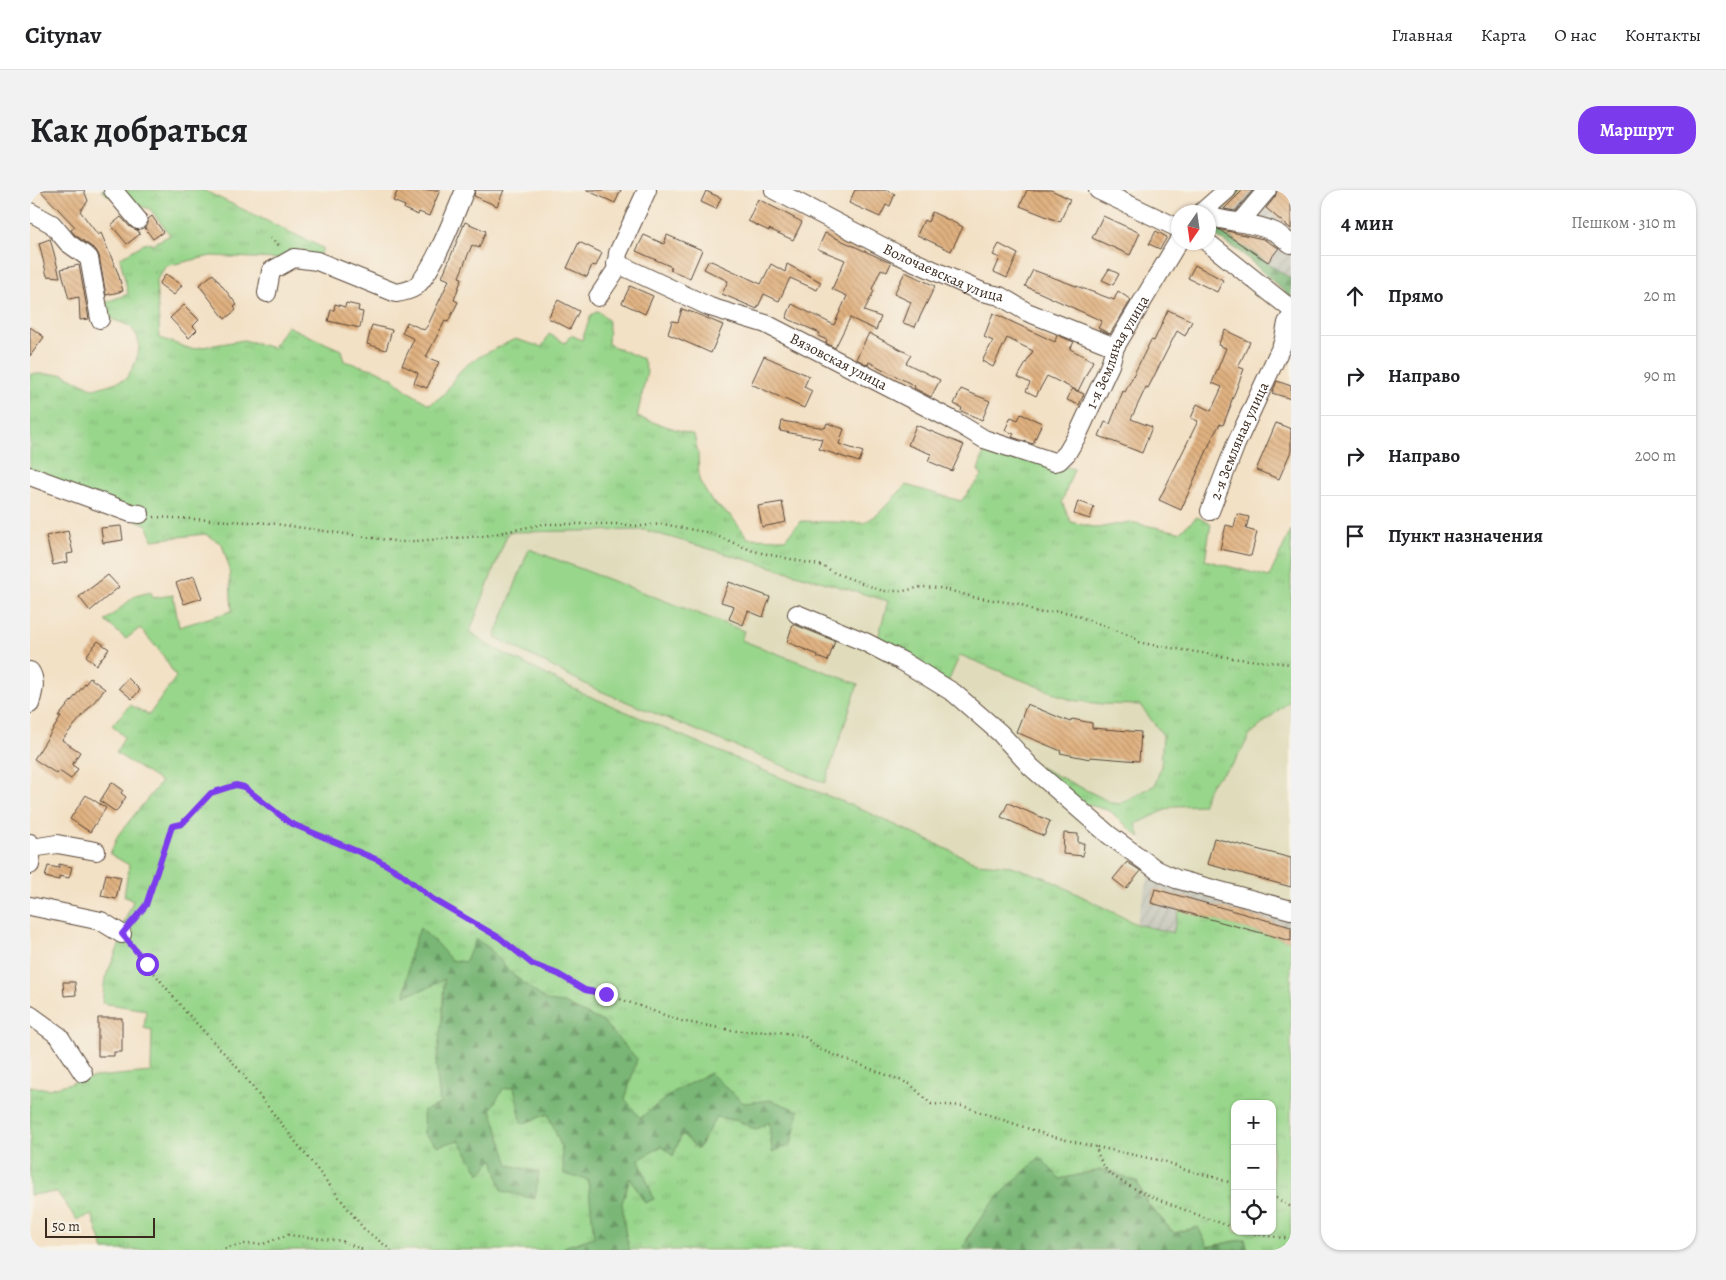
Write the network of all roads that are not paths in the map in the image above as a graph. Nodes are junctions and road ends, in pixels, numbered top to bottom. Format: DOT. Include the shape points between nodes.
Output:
graph roads {
  1 [pos="113,190"];
  2 [pos="465,190"];
  3 [pos="647,190"];
  4 [pos="774,190"];
  5 [pos="1098,190"];
  6 [pos="1226,190"];
  7 [pos="1267,190"];
  8 [pos="1210,205"];
  9 [pos="30,212"];
  10 [pos="1216,218"];
  11 [pos="138,220"];
  12 [pos="1240,222"];
  13 [pos="1171,225"];
  14 [pos="1291,244"];
  15 [pos="1216,249"];
  16 [pos="1173,250"];
  17 [pos="616,263"];
  18 [pos="267,293"];
  19 [pos="598,297"];
  20 [pos="1291,309"];
  21 [pos="1291,317"];
  22 [pos="100,318"];
  23 [pos="1116,347"];
  24 [pos="1060,461"];
  25 [pos="30,476"];
  26 [pos="1210,511"];
  27 [pos="140,514"];
  28 [pos="797,614"];
  29 [pos="30,671"];
  30 [pos="30,704"];
  31 [pos="31,845"];
  32 [pos="96,851"];
  33 [pos="30,865"];
  34 [pos="30,906"];
  35 [pos="1291,910"];
  36 [pos="122,934"];
  37 [pos="30,1015"];
  38 [pos="83,1073"];
  1 -- 11 [label="street"];
  2 -- 18 [label="street" via="427,275 415,287 396,293 317,261 294,258 271,271"];
  3 -- 17 [label="street"];
  4 -- 23 [label="street, Волочаевская улица" via="897,254 982,292 1000,296 1027,312"];
  5 -- 13 [label="street"];
  6 -- 8 [label="street"];
  7 -- 12 [label="street"];
  9 -- 22 [label="street" via="52,224 68,243 89,258"];
  10 -- 12 [label="street"];
  12 -- 14 [label="street" via="1275,232"];
  15 -- 20 [label="street"];
  16 -- 23 [label="street, 1-я Земляная улица"];
  17 -- 19 [label="street" via="616,270"];
  17 -- 24 [label="street, Вязовская улица" via="710,307 766,324 984,439 1054,462"];
  21 -- 26 [label="street, 2-я Земляная улица" via="1283,343 1236,444"];
  23 -- 24 [label="street, 1-я Земляная улица" via="1078,434"];
  25 -- 27 [label="street"];
  28 -- 35 [label="street" via="865,642 954,693 1059,792 1109,835 1157,870 1176,879"];
  29 -- 30 [label="street" via="34,676 34,689"];
  31 -- 32 [label="street" via="58,844"];
  31 -- 33 [label="street"];
  34 -- 36 [label="street" via="101,921"];
  37 -- 38 [label="street" via="59,1036"];
}
